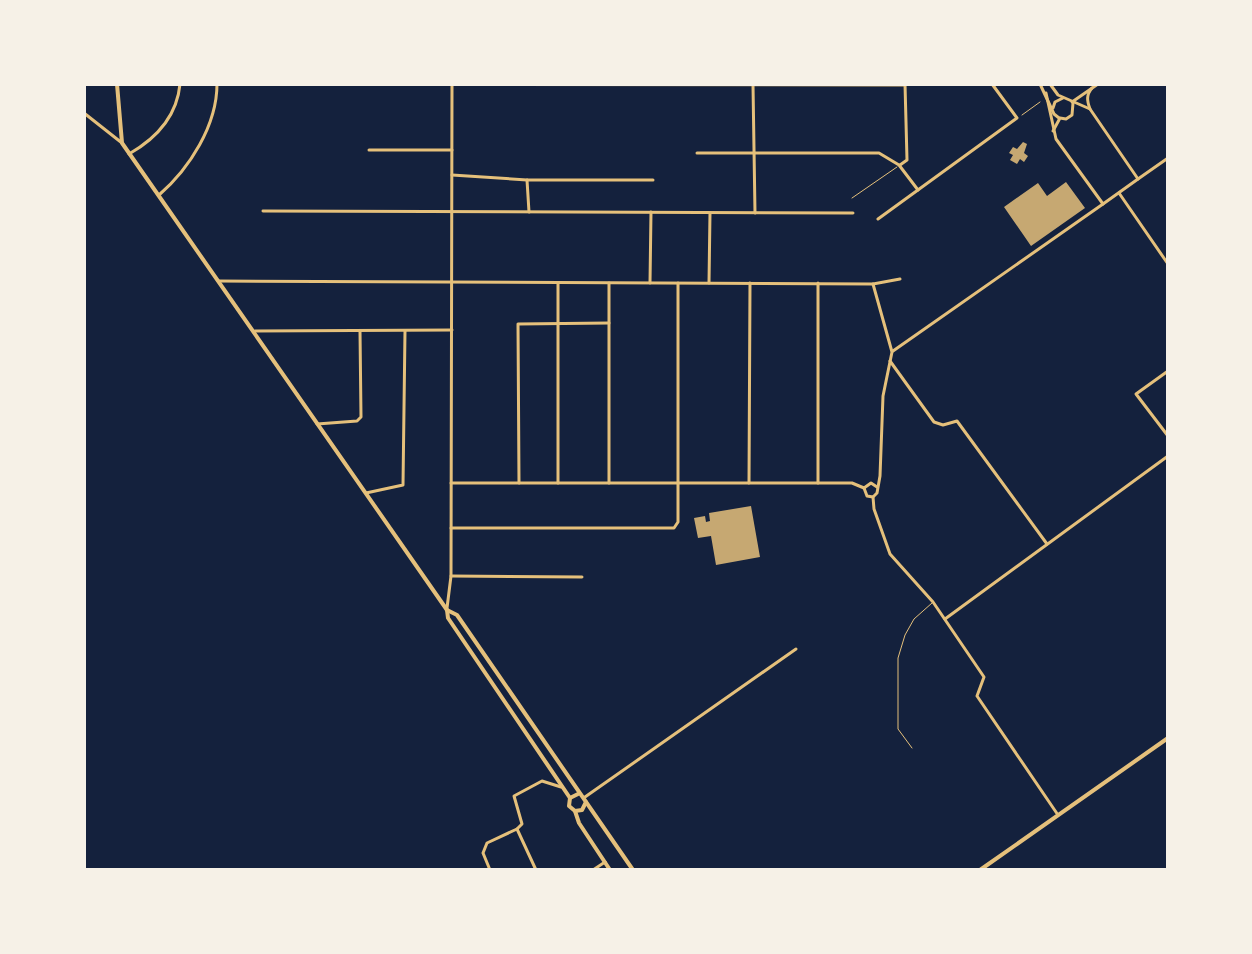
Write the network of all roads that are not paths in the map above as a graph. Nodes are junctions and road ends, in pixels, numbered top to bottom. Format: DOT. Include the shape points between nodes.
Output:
graph roads {
  1 [pos="117,84"];
  2 [pos="166,84"];
  3 [pos="180,84"];
  4 [pos="217,84"];
  5 [pos="372,84"];
  6 [pos="452,84"];
  7 [pos="559,84"];
  8 [pos="640,84"];
  9 [pos="817,84"];
  10 [pos="992,84"];
  11 [pos="1040,84"];
  12 [pos="1050,84"];
  13 [pos="1098,84"];
  14 [pos="753,85"];
  15 [pos="905,85"];
  16 [pos="1092,88"];
  17 [pos="1046,93"];
  18 [pos="1067,98"];
  19 [pos="1072,102"];
  20 [pos="1053,108"];
  21 [pos="1090,109"];
  22 [pos="84,113"];
  23 [pos="1060,118"];
  24 [pos="1053,131"];
  25 [pos="122,143"];
  26 [pos="369,150"];
  27 [pos="452,150"];
  28 [pos="697,153"];
  29 [pos="754,153"];
  30 [pos="129,154"];
  31 [pos="1168,158"];
  32 [pos="899,165"];
  33 [pos="452,175"];
  34 [pos="1138,179"];
  35 [pos="527,180"];
  36 [pos="653,180"];
  37 [pos="918,190"];
  38 [pos="1119,193"];
  39 [pos="158,196"];
  40 [pos="852,198"];
  41 [pos="1103,204"];
  42 [pos="263,211"];
  43 [pos="452,211"];
  44 [pos="529,212"];
  45 [pos="651,212"];
  46 [pos="710,213"];
  47 [pos="755,213"];
  48 [pos="853,213"];
  49 [pos="878,219"];
  50 [pos="1168,264"];
  51 [pos="900,279"];
  52 [pos="218,281"];
  53 [pos="452,282"];
  54 [pos="558,282"];
  55 [pos="609,283"];
  56 [pos="650,283"];
  57 [pos="678,283"];
  58 [pos="709,283"];
  59 [pos="750,283"];
  60 [pos="818,283"];
  61 [pos="873,284"];
  62 [pos="558,323"];
  63 [pos="609,323"];
  64 [pos="452,330"];
  65 [pos="253,331"];
  66 [pos="360,331"];
  67 [pos="405,331"];
  68 [pos="892,352"];
  69 [pos="889,360"];
  70 [pos="1168,371"];
  71 [pos="317,424"];
  72 [pos="1168,436"];
  73 [pos="1168,456"];
  74 [pos="451,483"];
  75 [pos="519,483"];
  76 [pos="558,483"];
  77 [pos="609,483"];
  78 [pos="678,483"];
  79 [pos="749,483"];
  80 [pos="818,483"];
  81 [pos="877,487"];
  82 [pos="864,488"];
  83 [pos="366,493"];
  84 [pos="873,497"];
  85 [pos="451,528"];
  86 [pos="1047,544"];
  87 [pos="451,576"];
  88 [pos="582,577"];
  89 [pos="933,602"];
  90 [pos="447,610"];
  91 [pos="945,619"];
  92 [pos="796,649"];
  93 [pos="1168,738"];
  94 [pos="912,748"];
  95 [pos="562,787"];
  96 [pos="578,794"];
  97 [pos="570,798"];
  98 [pos="586,800"];
  99 [pos="575,811"];
  100 [pos="1058,815"];
  101 [pos="517,829"];
  102 [pos="605,862"];
  103 [pos="490,870"];
  104 [pos="536,870"];
  105 [pos="593,870"];
  106 [pos="610,870"];
  107 [pos="633,870"];
  108 [pos="980,870"];
  1 -- 25 [label="main road"];
  2 -- 3 [label="street"];
  3 -- 4 [label="street"];
  3 -- 30 [label="street" via="163,127"];
  4 -- 5 [label="street"];
  4 -- 39 [label="street" via="215,108 201,140"];
  5 -- 6 [label="street"];
  6 -- 7 [label="street"];
  6 -- 27 [label="street"];
  7 -- 8 [label="street"];
  8 -- 14 [label="street"];
  9 -- 14 [label="street"];
  9 -- 15 [label="street"];
  10 -- 37 [label="street" via="1017,118"];
  11 -- 17 [label="street"];
  12 -- 18 [label="street"];
  13 -- 16 [label="street"];
  14 -- 29 [label="street"];
  15 -- 32 [label="street" via="907,160"];
  16 -- 19 [label="street"];
  16 -- 21 [label="street"];
  17 -- 20 [label="street"];
  17 -- 24 [label="street"];
  18 -- 19 [label="street"];
  18 -- 20 [label="street"];
  19 -- 21 [label="street"];
  19 -- 23 [label="street" via="1072,115"];
  20 -- 23 [label="street"];
  21 -- 34 [label="street"];
  22 -- 25 [label="street"];
  23 -- 24 [label="street"];
  24 -- 41 [label="street"];
  25 -- 30 [label="main road"];
  26 -- 27 [label="street"];
  27 -- 33 [label="street"];
  28 -- 29 [label="street"];
  29 -- 32 [label="street" via="879,153"];
  29 -- 47 [label="street"];
  30 -- 39 [label="main road"];
  31 -- 34 [label="street"];
  32 -- 37 [label="street"];
  32 -- 40 [label="lane"];
  33 -- 35 [label="street"];
  33 -- 43 [label="street"];
  34 -- 38 [label="street"];
  35 -- 36 [label="street"];
  35 -- 44 [label="street"];
  37 -- 49 [label="street"];
  38 -- 41 [label="street"];
  38 -- 50 [label="street"];
  39 -- 52 [label="main road"];
  41 -- 68 [label="street"];
  42 -- 43 [label="street"];
  43 -- 44 [label="street"];
  43 -- 53 [label="street"];
  44 -- 45 [label="street"];
  45 -- 46 [label="street"];
  45 -- 56 [label="street"];
  46 -- 47 [label="street"];
  46 -- 58 [label="street"];
  47 -- 48 [label="street"];
  51 -- 61 [label="street"];
  52 -- 53 [label="street"];
  52 -- 65 [label="main road"];
  53 -- 54 [label="street"];
  53 -- 64 [label="street"];
  54 -- 55 [label="street"];
  54 -- 62 [label="street"];
  55 -- 56 [label="street"];
  55 -- 63 [label="street"];
  56 -- 57 [label="street"];
  57 -- 58 [label="street"];
  57 -- 78 [label="street"];
  58 -- 59 [label="street"];
  59 -- 60 [label="street"];
  59 -- 79 [label="street"];
  60 -- 61 [label="street"];
  60 -- 80 [label="street"];
  61 -- 68 [label="street"];
  62 -- 63 [label="street"];
  62 -- 75 [label="street" via="518,324"];
  62 -- 76 [label="street"];
  63 -- 77 [label="street"];
  64 -- 67 [label="street"];
  64 -- 74 [label="street"];
  65 -- 66 [label="street"];
  65 -- 71 [label="main road"];
  66 -- 67 [label="street"];
  66 -- 71 [label="street" via="361,417"];
  67 -- 83 [label="street" via="403,485"];
  68 -- 69 [label="street"];
  69 -- 81 [label="street"];
  69 -- 86 [label="street" via="934,422 957,421"];
  70 -- 72 [label="street" via="1136,394"];
  71 -- 83 [label="main road"];
  73 -- 86 [label="street"];
  74 -- 75 [label="street"];
  74 -- 85 [label="street"];
  75 -- 76 [label="street"];
  76 -- 77 [label="street"];
  77 -- 78 [label="street"];
  78 -- 79 [label="street"];
  78 -- 85 [label="street" via="674,528"];
  79 -- 80 [label="street"];
  80 -- 82 [label="street"];
  81 -- 82 [label="street"];
  81 -- 84 [label="street"];
  82 -- 84 [label="street"];
  83 -- 90 [label="main road"];
  84 -- 89 [label="street" via="890,554"];
  85 -- 87 [label="street"];
  86 -- 91 [label="street"];
  87 -- 88 [label="street"];
  87 -- 90 [label="street"];
  89 -- 91 [label="street"];
  89 -- 94 [label="lane" via="914,619 898,658 898,729"];
  90 -- 95 [label="main road"];
  90 -- 96 [label="main road" via="457,615"];
  91 -- 100 [label="street" via="984,677 977,696"];
  92 -- 98 [label="street"];
  93 -- 100 [label="main road"];
  95 -- 97 [label="main road"];
  95 -- 101 [label="street" via="542,781 514,796 522,824"];
  96 -- 97 [label="main road"];
  96 -- 98 [label="main road"];
  97 -- 99 [label="main road"];
  98 -- 99 [label="main road" via="582,810"];
  98 -- 107 [label="main road"];
  99 -- 102 [label="main road"];
  100 -- 108 [label="main road"];
  101 -- 103 [label="street" via="487,843 483,853"];
  101 -- 104 [label="street"];
  102 -- 105 [label="street"];
  102 -- 106 [label="main road"];
}
